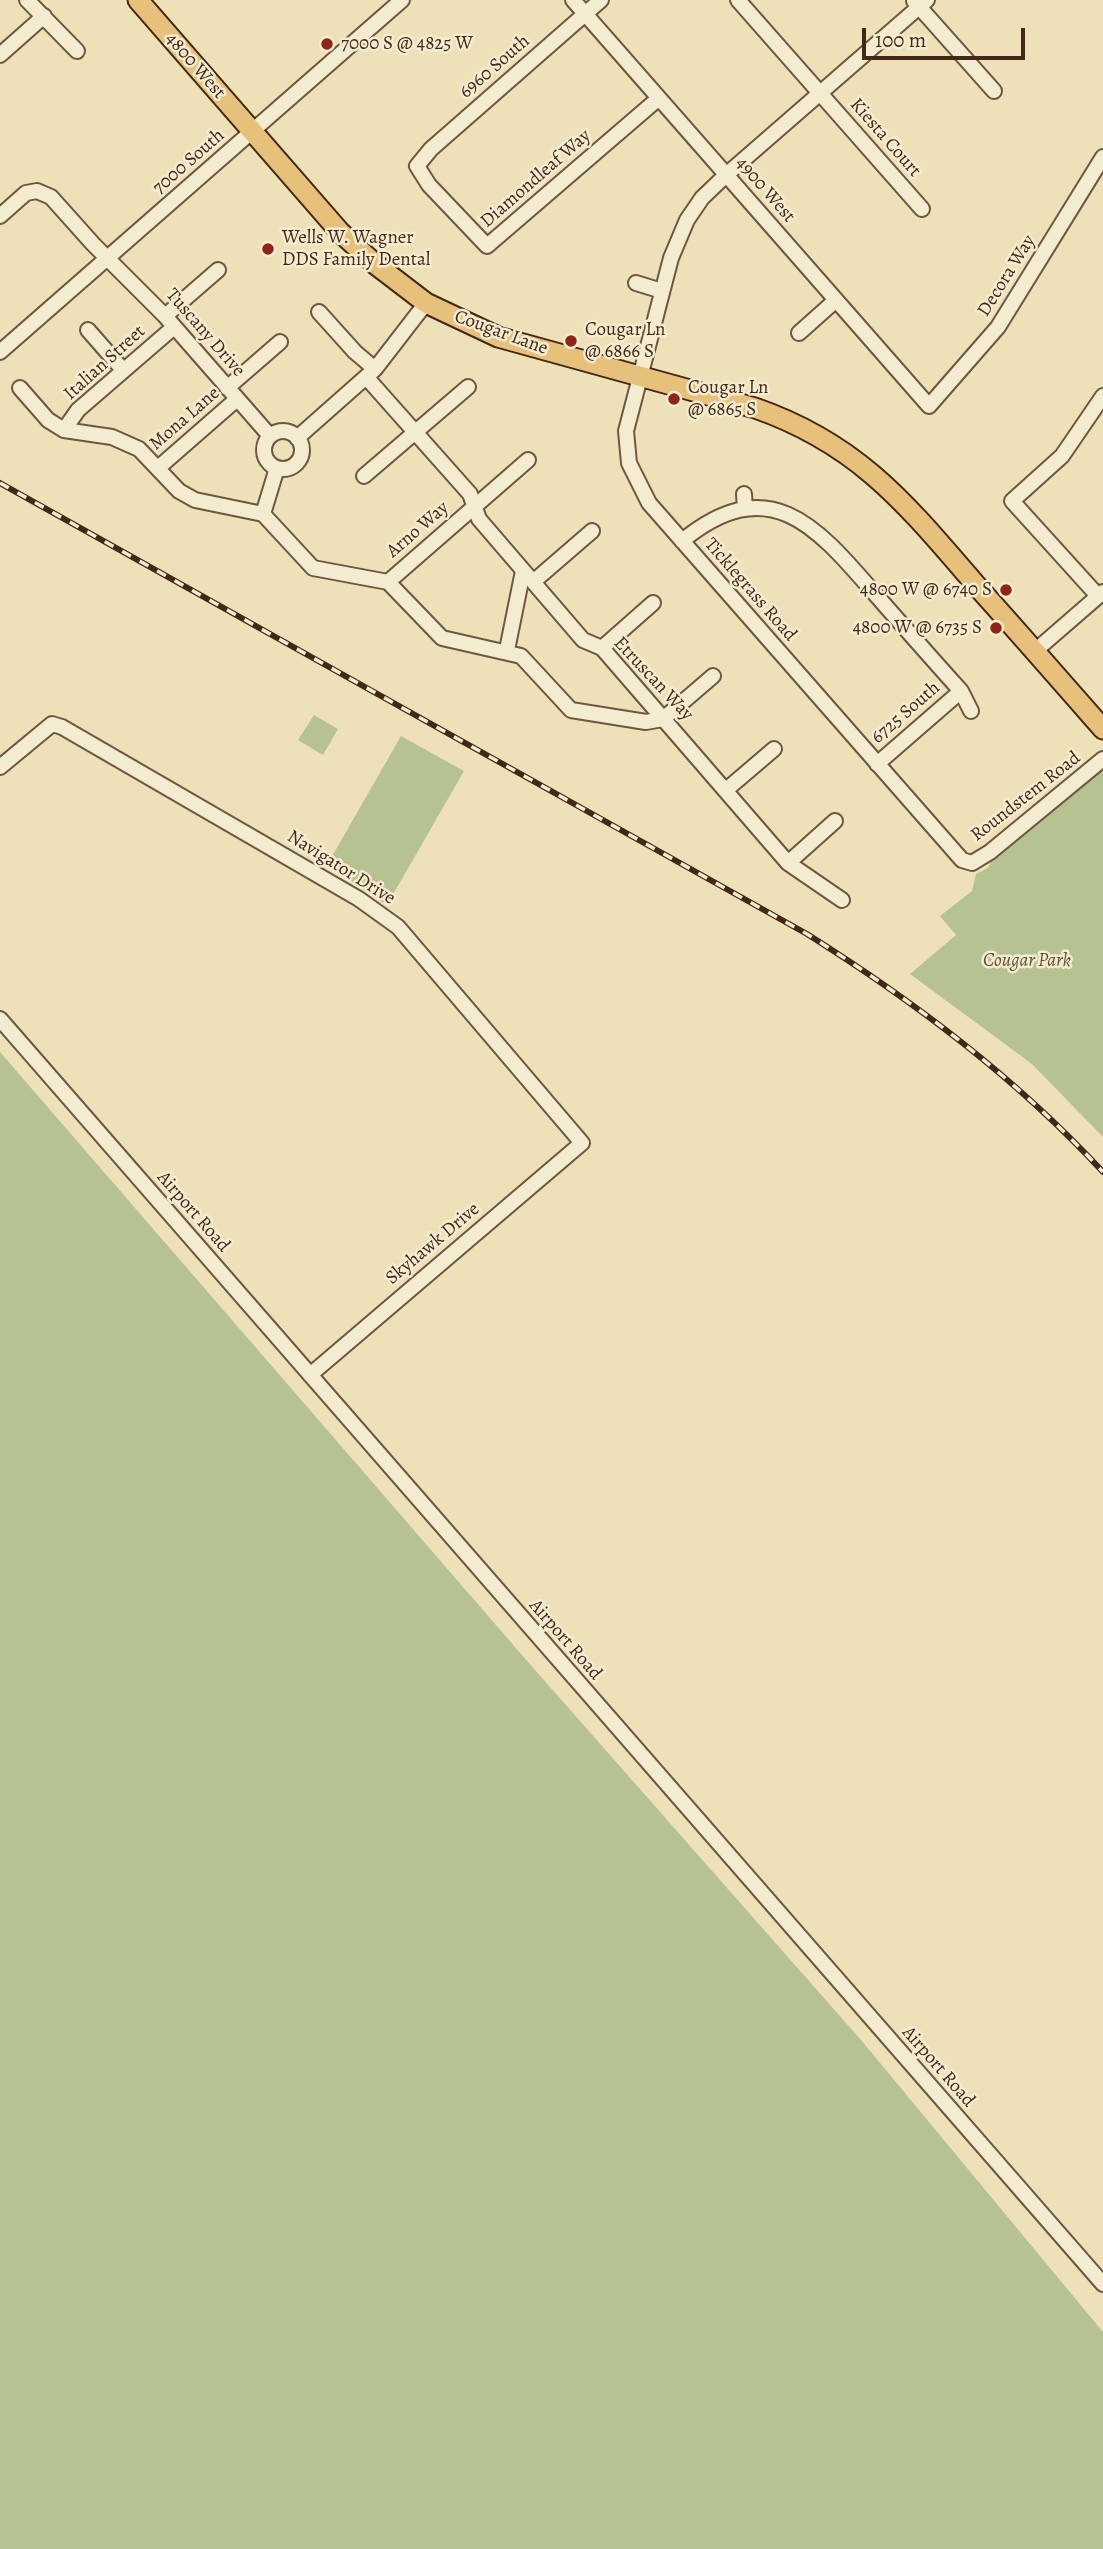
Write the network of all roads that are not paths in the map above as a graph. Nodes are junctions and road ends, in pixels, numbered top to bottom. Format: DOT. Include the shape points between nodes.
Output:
graph roads {
  1 [pos="27,0"];
  2 [pos="138,0"];
  3 [pos="402,0"];
  4 [pos="573,0"];
  5 [pos="601,0"];
  6 [pos="738,0"];
  7 [pos="920,2"];
  8 [pos="585,14"];
  9 [pos="44,16"];
  10 [pos="76,51"];
  11 [pos="0,55"];
  12 [pos="994,92"];
  13 [pos="819,93"];
  14 [pos="659,98"];
  15 [pos="252,132"];
  16 [pos="1103,157"];
  17 [pos="417,166"];
  18 [pos="726,175"];
  19 [pos="922,209"];
  20 [pos="0,216"];
  21 [pos="108,258"];
  22 [pos="218,270"];
  23 [pos="636,283"];
  24 [pos="662,291"];
  25 [pos="836,300"];
  26 [pos="426,303"];
  27 [pos="319,312"];
  28 [pos="170,321"];
  29 [pos="88,330"];
  30 [pos="799,333"];
  31 [pos="280,342"];
  32 [pos="0,352"];
  33 [pos="123,370"];
  34 [pos="371,374"];
  35 [pos="638,375"];
  36 [pos="468,387"];
  37 [pos="20,388"];
  38 [pos="232,393"];
  39 [pos="1103,396"];
  40 [pos="929,406"];
  41 [pos="64,430"];
  42 [pos="416,431"];
  43 [pos="270,436"];
  44 [pos="297,438"];
  45 [pos="528,460"];
  46 [pos="158,468"];
  47 [pos="277,468"];
  48 [pos="364,476"];
  49 [pos="474,506"];
  50 [pos="263,514"];
  51 [pos="592,531"];
  52 [pos="682,541"];
  53 [pos="528,576"];
  54 [pos="388,582"];
  55 [pos="1101,594"];
  56 [pos="653,603"];
  57 [pos="602,648"];
  58 [pos="507,650"];
  59 [pos="1035,651"];
  60 [pos="713,676"];
  61 [pos="961,691"];
  62 [pos="971,711"];
  63 [pos="663,719"];
  64 [pos="1103,729"];
  65 [pos="774,749"];
  66 [pos="1103,760"];
  67 [pos="877,764"];
  68 [pos="0,767"];
  69 [pos="726,790"];
  70 [pos="835,821"];
  71 [pos="788,863"];
  72 [pos="972,863"];
  73 [pos="842,900"];
  74 [pos="0,1020"];
  75 [pos="582,1143"];
  76 [pos="310,1375"];
  77 [pos="1103,2284"];
  1 -- 9 [label="street"];
  2 -- 15 [label="main road, 4800 West"];
  3 -- 15 [label="street, 7000 South"];
  4 -- 8 [label="street, 4900 West"];
  5 -- 8 [label="street, 6960 South"];
  6 -- 13 [label="street, Kiesta Court"];
  7 -- 12 [label="street"];
  7 -- 13 [label="street, Ticklegrass Road"];
  8 -- 14 [label="street, 4900 West"];
  8 -- 17 [label="street, 6960 South"];
  9 -- 10 [label="street"];
  9 -- 11 [label="street"];
  13 -- 18 [label="street, Ticklegrass Road"];
  13 -- 19 [label="street, Kiesta Court"];
  14 -- 17 [label="street, Diamondleaf Way" via="487,246"];
  14 -- 18 [label="street, 4900 West"];
  15 -- 21 [label="street, 7000 South"];
  15 -- 26 [label="main road, Cougar Lane" via="351,243"];
  16 -- 40 [label="street, Decora Way" via="998,327"];
  18 -- 24 [label="street, Ticklegrass Road" via="687,220"];
  18 -- 25 [label="street, 4900 West"];
  20 -- 21 [label="street, Tuscany Drive" via="26,193 44,193"];
  21 -- 28 [label="street, Tuscany Drive"];
  21 -- 32 [label="street, 7000 South"];
  22 -- 28 [label="street, Italian Street"];
  23 -- 24 [label="street"];
  24 -- 35 [label="street, Ticklegrass Road"];
  25 -- 30 [label="street"];
  25 -- 40 [label="street, 4900 West"];
  26 -- 34 [label="street"];
  26 -- 35 [label="main road, Cougar Lane" via="490,334"];
  27 -- 34 [label="street, Etruscan Way"];
  28 -- 33 [label="street, Italian Street"];
  28 -- 38 [label="street, Tuscany Drive"];
  29 -- 33 [label="street"];
  31 -- 38 [label="street, Mona Lane"];
  33 -- 41 [label="street, Italian Street" via="78,410"];
  34 -- 42 [label="street, Etruscan Way"];
  34 -- 44 [label="street"];
  35 -- 52 [label="street, Ticklegrass Road" via="626,431 629,463 642,494"];
  35 -- 59 [label="main road, Cougar Lane" via="776,415 843,450 899,497"];
  36 -- 42 [label="street"];
  37 -- 41 [label="street" via="48,420"];
  38 -- 43 [label="street, Tuscany Drive"];
  38 -- 46 [label="street, Mona Lane"];
  39 -- 55 [label="street" via="1062,456 1012,501"];
  41 -- 46 [label="street" via="127,442"];
  42 -- 48 [label="street"];
  42 -- 49 [label="street, Etruscan Way" via="470,494"];
  43 -- 44 [label="street" via="286,432"];
  43 -- 47 [label="street" via="265,457"];
  44 -- 47 [label="street" via="299,460 289,468"];
  45 -- 49 [label="street, Arno Way"];
  46 -- 50 [label="street" via="179,491 195,500"];
  47 -- 50 [label="street"];
  49 -- 53 [label="street, Etruscan Way" via="479,519"];
  49 -- 54 [label="street, Arno Way"];
  50 -- 54 [label="street" via="313,568"];
  51 -- 53 [label="street"];
  52 -- 61 [label="street" via="745,502 788,514 816,530"];
  52 -- 67 [label="street, Ticklegrass Road"];
  53 -- 57 [label="street, Etruscan Way" via="583,640"];
  53 -- 58 [label="street"];
  54 -- 58 [label="street" via="442,638"];
  55 -- 59 [label="street"];
  56 -- 57 [label="street"];
  57 -- 63 [label="street, Etruscan Way"];
  58 -- 63 [label="street" via="521,656 570,710 646,722"];
  59 -- 64 [label="main road, Cougar Lane"];
  60 -- 63 [label="street"];
  61 -- 62 [label="street"];
  61 -- 67 [label="street, 6725 South"];
  63 -- 69 [label="street, Etruscan Way"];
  65 -- 69 [label="street"];
  66 -- 72 [label="street, Roundstem Road"];
  67 -- 72 [label="street, Ticklegrass Road" via="959,858"];
  68 -- 75 [label="street, Navigator Drive" via="52,724 359,899 398,928"];
  69 -- 71 [label="street, Etruscan Way"];
  70 -- 71 [label="street"];
  71 -- 73 [label="street, Etruscan Way"];
  74 -- 76 [label="street, Airport Road"];
  75 -- 76 [label="street, Skyhawk Drive"];
  76 -- 77 [label="street, Airport Road"];
}
